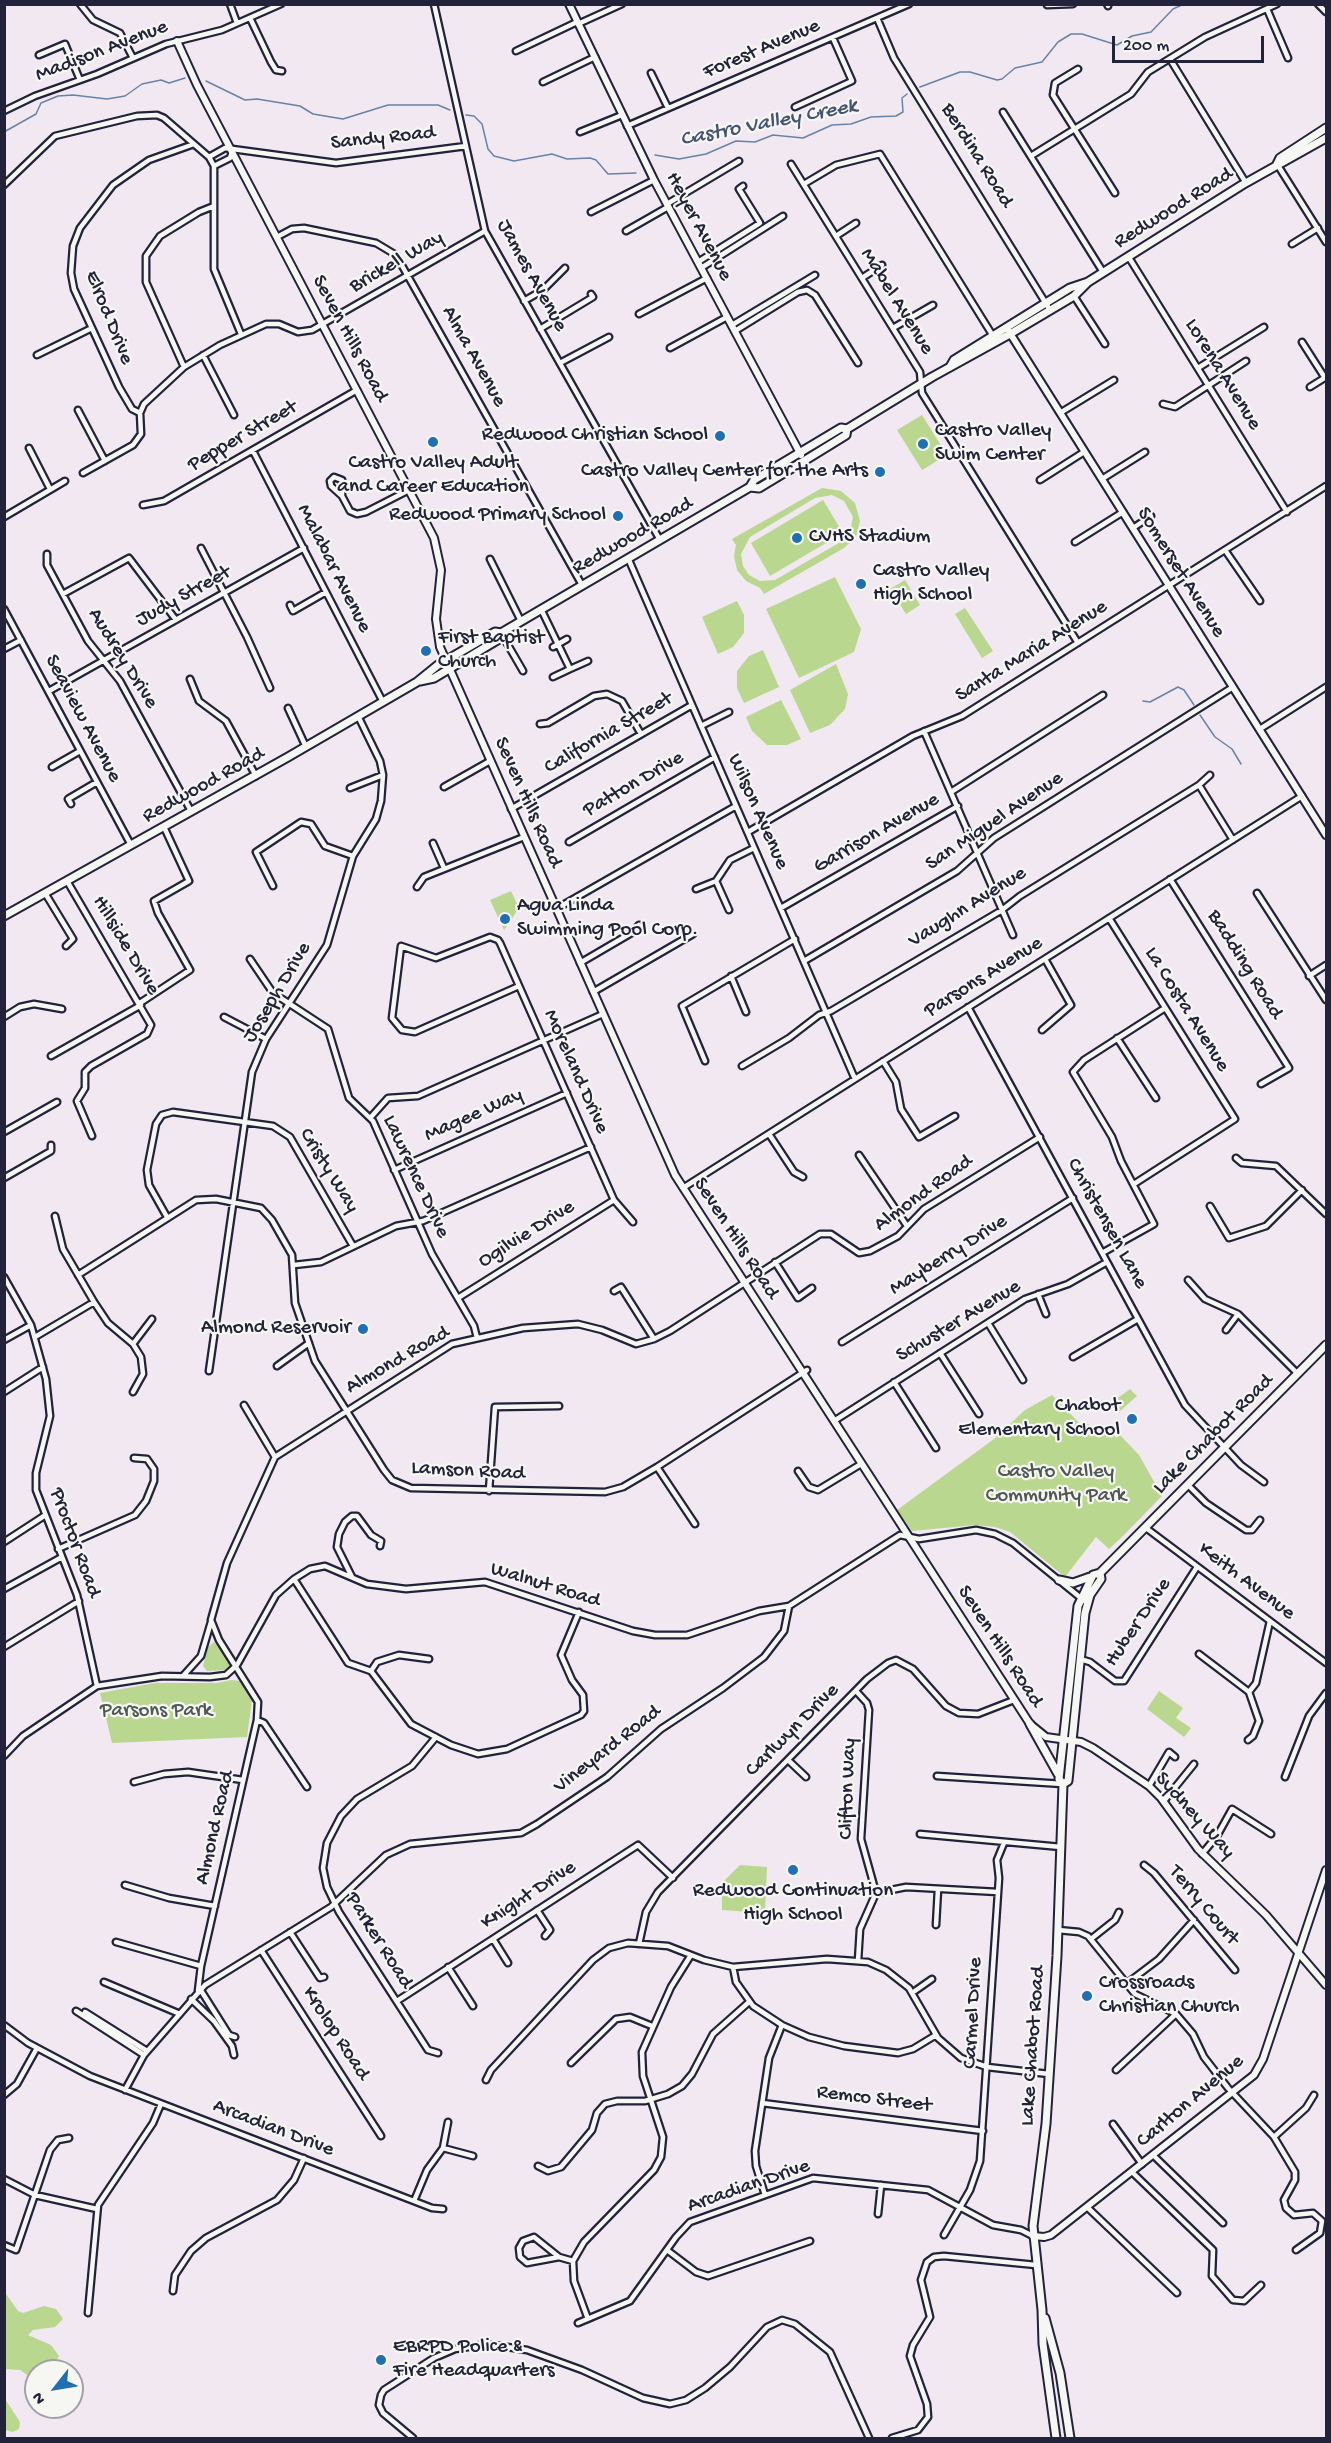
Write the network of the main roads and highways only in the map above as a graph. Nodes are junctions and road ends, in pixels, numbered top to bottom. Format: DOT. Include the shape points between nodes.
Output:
graph roads {
  1 [pos="1326,128"];
  2 [pos="1326,138"];
  3 [pos="1277,164"];
  4 [pos="1088,282"];
  5 [pos="1048,306"];
  6 [pos="848,429"];
  7 [pos="750,487"];
  8 [pos="501,633"];
  9 [pos="417,682"];
  10 [pos="4,916"];
  11 [pos="1326,1345"];
  12 [pos="1096,1574"];
  13 [pos="1059,1580"];
  14 [pos="1030,1724"];
  15 [pos="1061,1782"];
  16 [pos="1042,2310"];
  17 [pos="1056,2439"];
  18 [pos="1070,2439"];
  1 -- 3 [label="main road, Redwood Road" via="1280,158"];
  2 -- 3 [label="main road, Redwood Road"];
  3 -- 4 [label="main road, Redwood Road"];
  4 -- 5 [label="main road, Redwood Road" via="1077,284"];
  4 -- 5 [label="main road, Redwood Road" via="1074,296"];
  5 -- 6 [label="main road, Redwood Road" via="954,360 950,367"];
  6 -- 7 [label="main road, Redwood Road" via="841,428 754,480"];
  6 -- 7 [label="main road, Redwood Road" via="846,435 759,488"];
  7 -- 8 [label="main road, Redwood Road"];
  8 -- 9 [label="main road, Redwood Road" via="495,632"];
  8 -- 9 [label="main road, Redwood Road" via="499,639 434,678"];
  9 -- 10 [label="main road, Redwood Road"];
  11 -- 12 [label="main road, Lake Chabot Road"];
  12 -- 13 [label="main road" via="1077,1582"];
  12 -- 15 [label="main road, Lake Chabot Road" via="1080,1599"];
  12 -- 15 [label="main road, Lake Chabot Road" via="1101,1579 1087,1603 1068,1781"];
  14 -- 15 [label="main road"];
  15 -- 16 [label="main road, Lake Chabot Road" via="1058,1930 1034,2236"];
  16 -- 17 [label="main road, Lake Chabot Road"];
  16 -- 18 [label="main road, Lake Chabot Road" via="1058,2362"];
}
